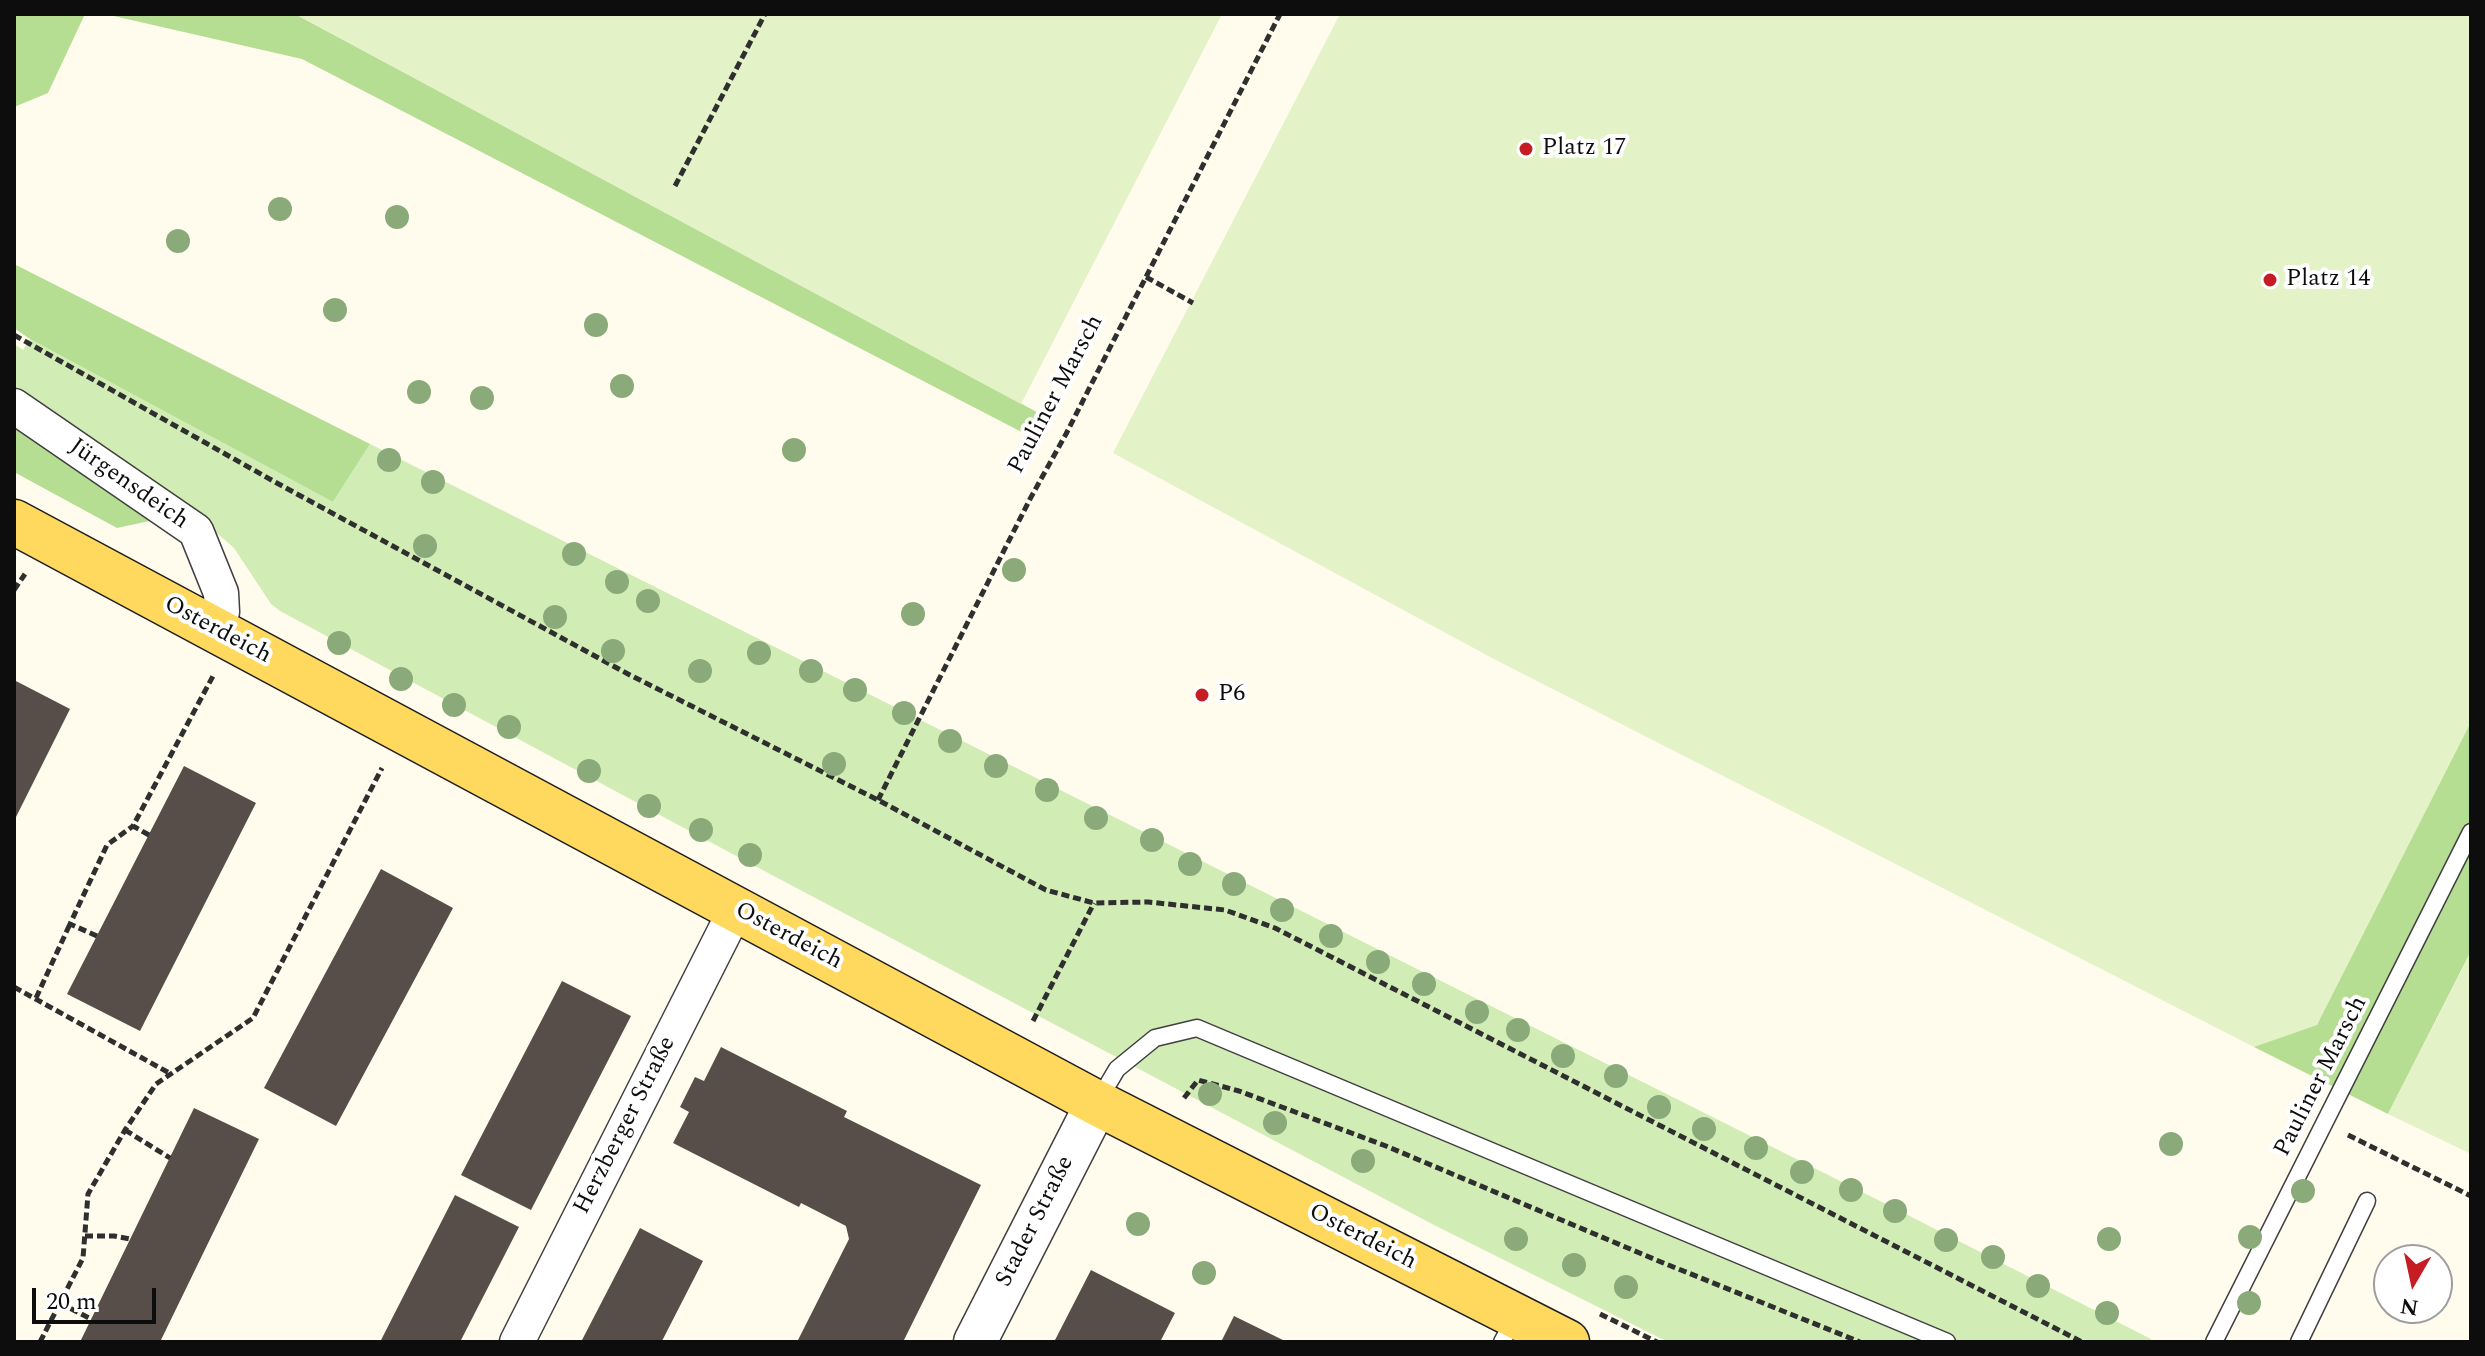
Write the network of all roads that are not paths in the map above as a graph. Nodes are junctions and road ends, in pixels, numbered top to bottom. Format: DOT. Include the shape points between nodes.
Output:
graph roads {
  1 [pos="14,406"];
  2 [pos="14,522"];
  3 [pos="224,635"];
  4 [pos="2471,832"];
  5 [pos="736,909"];
  6 [pos="1097,1103"];
  7 [pos="2367,1201"];
  8 [pos="1509,1329"];
  9 [pos="517,1342"];
  10 [pos="975,1342"];
  11 [pos="1567,1342"];
  12 [pos="1947,1342"];
  13 [pos="2214,1342"];
  14 [pos="2299,1342"];
  1 -- 3 [label="street, Jürgensdeich" via="196,531 221,593"];
  2 -- 3 [label="main road, Osterdeich"];
  3 -- 5 [label="main road, Osterdeich"];
  4 -- 13 [label="lane, Pauliner Marsch"];
  5 -- 6 [label="main road, Osterdeich"];
  5 -- 9 [label="street, Herzberger Straße"];
  6 -- 8 [label="main road, Osterdeich"];
  6 -- 10 [label="street, Stader Straße"];
  6 -- 12 [label="lane" via="1117,1069 1155,1038 1197,1028"];
  7 -- 14 [label="lane"];
  8 -- 11 [label="main road, Osterdeich"];
}
